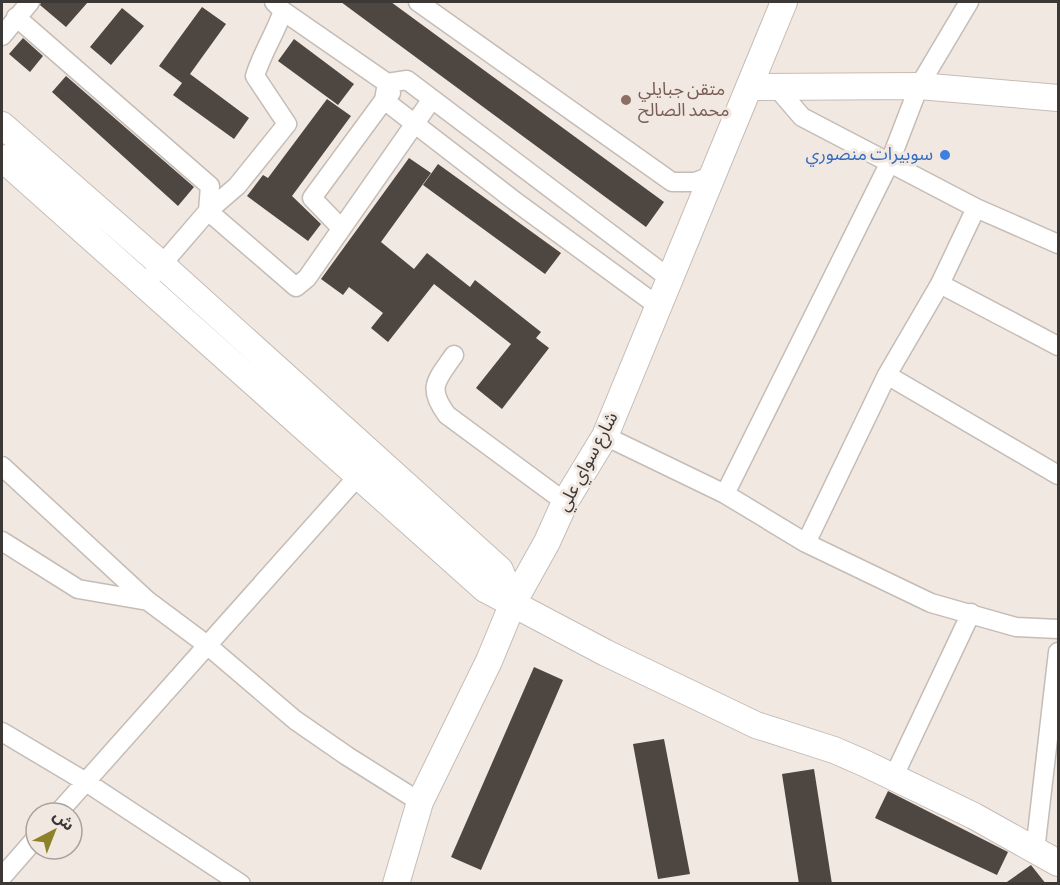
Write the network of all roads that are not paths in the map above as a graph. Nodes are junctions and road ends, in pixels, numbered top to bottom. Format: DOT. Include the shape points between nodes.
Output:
graph roads {
  1 [pos="30,2"];
  2 [pos="418,2"];
  3 [pos="784,2"];
  4 [pos="969,2"];
  5 [pos="279,6"];
  6 [pos="16,16"];
  7 [pos="2,36"];
  8 [pos="919,86"];
  9 [pos="749,87"];
  10 [pos="777,88"];
  11 [pos="386,91"];
  12 [pos="1059,98"];
  13 [pos="432,99"];
  14 [pos="414,123"];
  15 [pos="2,125"];
  16 [pos="2,158"];
  17 [pos="889,164"];
  18 [pos="711,176"];
  19 [pos="976,208"];
  20 [pos="208,211"];
  21 [pos="341,228"];
  22 [pos="1059,246"];
  23 [pos="161,264"];
  24 [pos="669,278"];
  25 [pos="145,284"];
  26 [pos="940,284"];
  27 [pos="658,306"];
  28 [pos="1059,346"];
  29 [pos="454,355"];
  30 [pos="887,375"];
  31 [pos="605,436"];
  32 [pos="2,466"];
  33 [pos="359,475"];
  34 [pos="1059,475"];
  35 [pos="725,494"];
  36 [pos="566,502"];
  37 [pos="2,541"];
  38 [pos="806,543"];
  39 [pos="148,600"];
  40 [pos="513,603"];
  41 [pos="970,613"];
  42 [pos="1059,629"];
  43 [pos="207,645"];
  44 [pos="1059,652"];
  45 [pos="2,732"];
  46 [pos="893,778"];
  47 [pos="86,782"];
  48 [pos="69,801"];
  49 [pos="420,802"];
  50 [pos="1035,851"];
  51 [pos="24,852"];
  52 [pos="1059,863"];
  53 [pos="2,877"];
  54 [pos="241,884"];
  55 [pos="396,884"];
  1 -- 6 [label="street"];
  2 -- 18 [label="street" via="672,182 695,182"];
  3 -- 9 [label="street, شارع سواي علي"];
  4 -- 8 [label="street"];
  5 -- 11 [label="street"];
  5 -- 20 [label="street" via="276,32 261,54 255,76 286,124 237,186"];
  6 -- 7 [label="street"];
  6 -- 20 [label="street" via="210,186"];
  8 -- 10 [label="street"];
  8 -- 12 [label="street"];
  8 -- 17 [label="street"];
  9 -- 10 [label="street"];
  9 -- 18 [label="street, شارع سواي علي"];
  10 -- 17 [label="street" via="802,117"];
  11 -- 13 [label="street" via="406,80"];
  11 -- 14 [label="street"];
  11 -- 21 [label="street" via="312,198"];
  13 -- 14 [label="street"];
  13 -- 24 [label="street"];
  14 -- 21 [label="street"];
  14 -- 27 [label="street"];
  15 -- 23 [label="street"];
  16 -- 25 [label="street"];
  17 -- 19 [label="street"];
  17 -- 35 [label="street"];
  18 -- 24 [label="street, شارع سواي علي"];
  19 -- 22 [label="street"];
  19 -- 26 [label="street"];
  20 -- 21 [label="street" via="296,286 308,278"];
  20 -- 23 [label="street"];
  23 -- 25 [label="street"];
  23 -- 40 [label="street" via="500,570"];
  24 -- 27 [label="street, شارع سواي علي"];
  25 -- 33 [label="street"];
  26 -- 28 [label="street"];
  26 -- 30 [label="street"];
  27 -- 31 [label="street, شارع سواي علي"];
  29 -- 36 [label="street" via="436,382 435,400 447,415"];
  30 -- 34 [label="street"];
  30 -- 38 [label="street"];
  31 -- 35 [label="street"];
  31 -- 36 [label="street, شارع سواي علي"];
  32 -- 39 [label="street"];
  33 -- 40 [label="street" via="485,589"];
  33 -- 43 [label="street"];
  35 -- 38 [label="street"];
  36 -- 40 [label="street, شارع سواي علي"];
  37 -- 39 [label="street" via="78,589"];
  38 -- 41 [label="street" via="931,603"];
  39 -- 43 [label="street"];
  40 -- 46 [label="street" via="756,725 834,750"];
  40 -- 49 [label="street, شارع سواي علي"];
  41 -- 42 [label="street" via="1016,627"];
  41 -- 46 [label="street"];
  43 -- 47 [label="street"];
  43 -- 49 [label="street" via="295,720"];
  44 -- 50 [label="street"];
  45 -- 47 [label="street"];
  46 -- 50 [label="street" via="974,816"];
  47 -- 48 [label="street"];
  47 -- 54 [label="street"];
  49 -- 55 [label="street, شارع سواي علي"];
  50 -- 52 [label="street"];
  51 -- 53 [label="street"];
}
